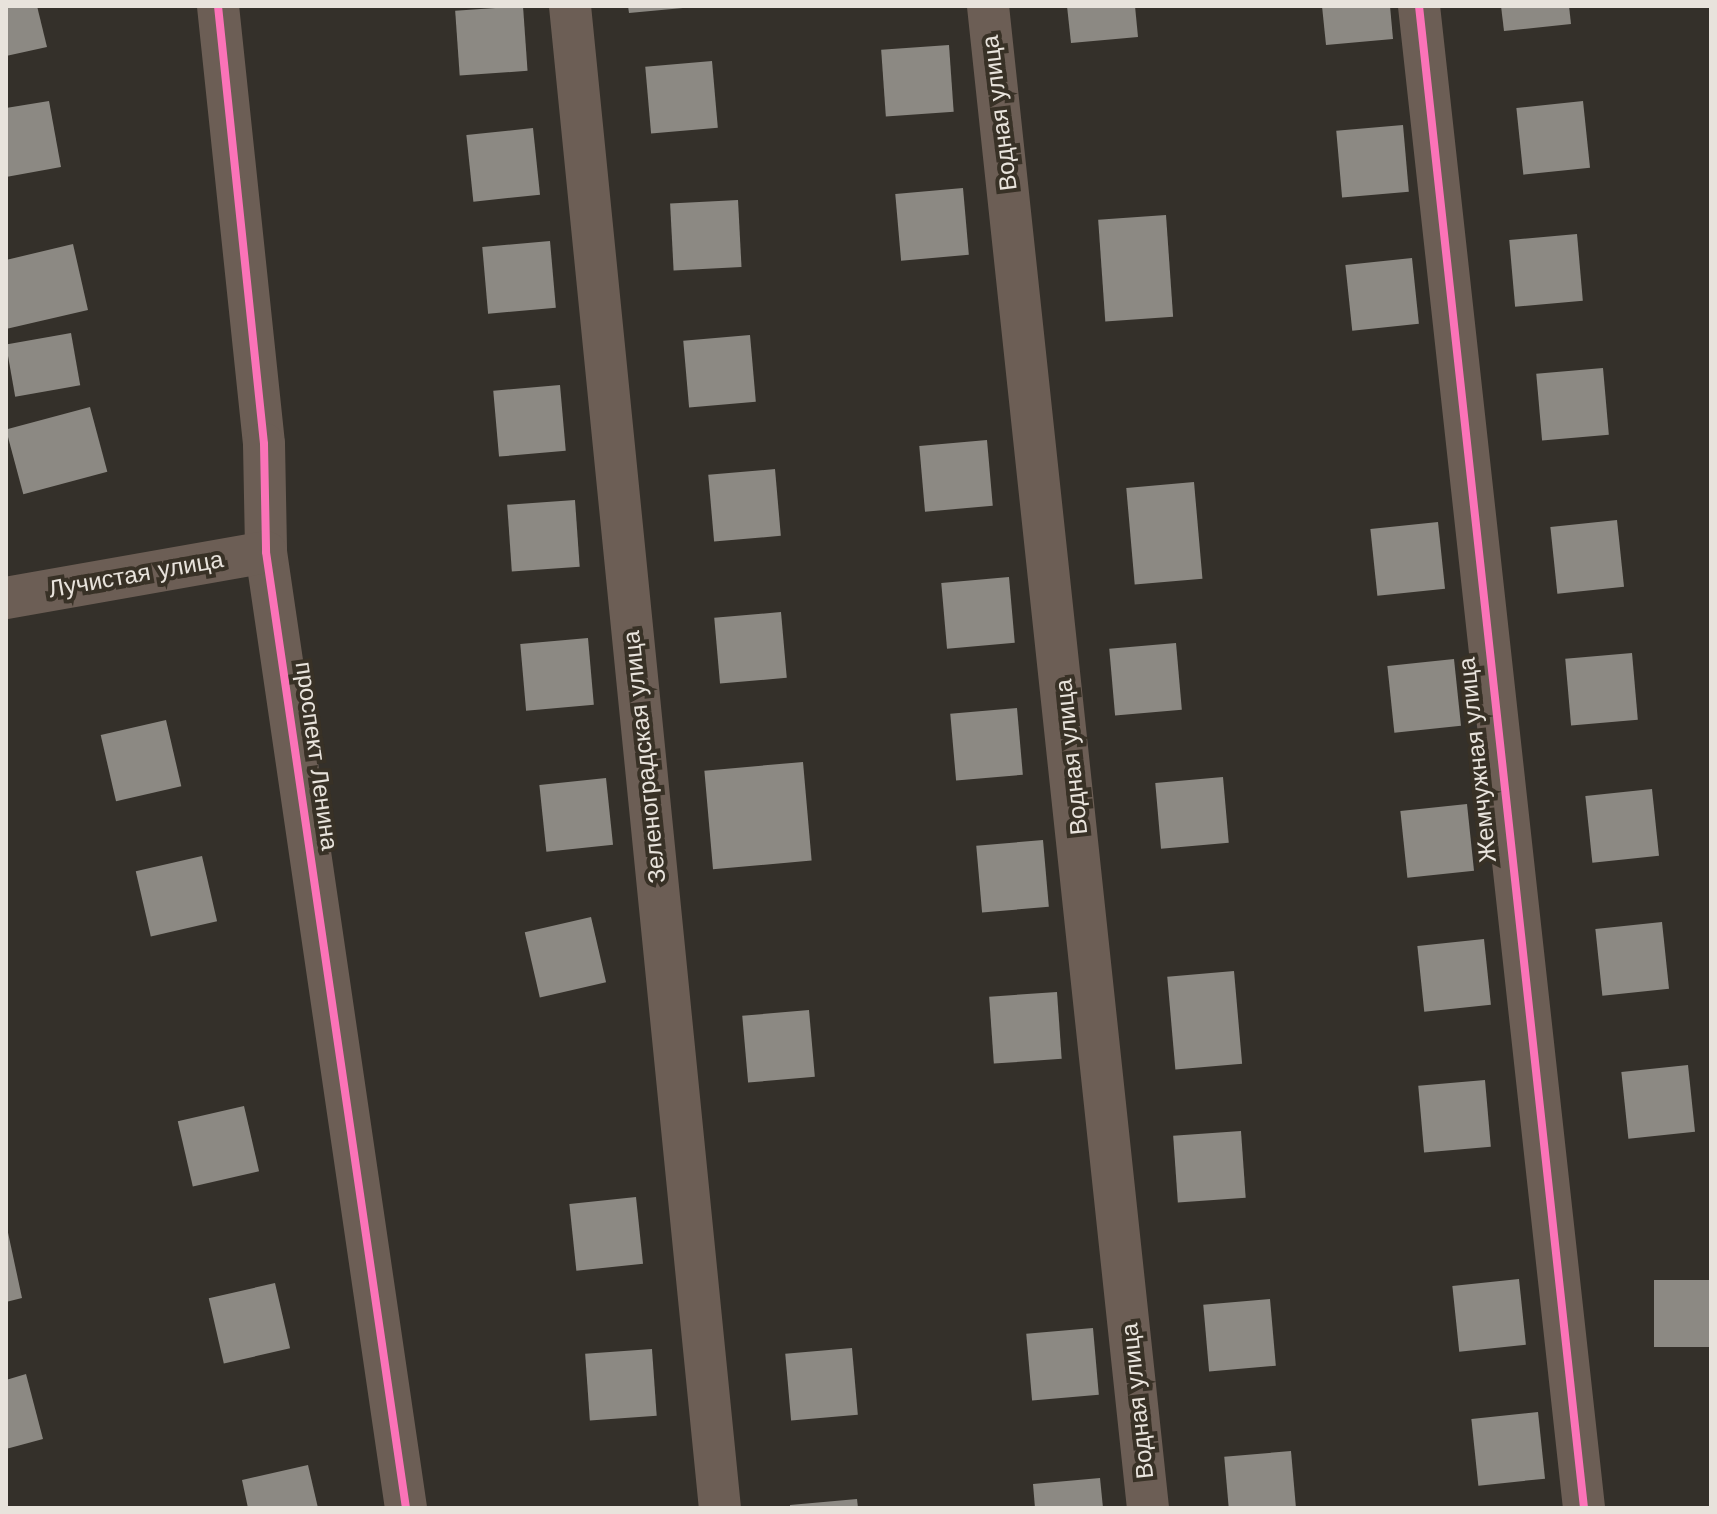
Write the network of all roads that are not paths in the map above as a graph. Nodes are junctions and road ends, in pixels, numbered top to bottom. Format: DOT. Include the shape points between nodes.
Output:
graph roads {
  1 [pos="218,6"];
  2 [pos="570,6"];
  3 [pos="988,6"];
  4 [pos="1419,6"];
  5 [pos="266,552"];
  6 [pos="6,598"];
  7 [pos="406,1508"];
  8 [pos="720,1508"];
  9 [pos="1148,1508"];
  10 [pos="1584,1508"];
  1 -- 5 [label="street, проспект Ленина" via="264,444"];
  2 -- 8 [label="street, Зеленоградская улица"];
  3 -- 9 [label="street, Водная улица"];
  4 -- 10 [label="street, Жемчужная улица"];
  5 -- 6 [label="street, Лучистая улица"];
  5 -- 7 [label="street, проспект Ленина"];
}
